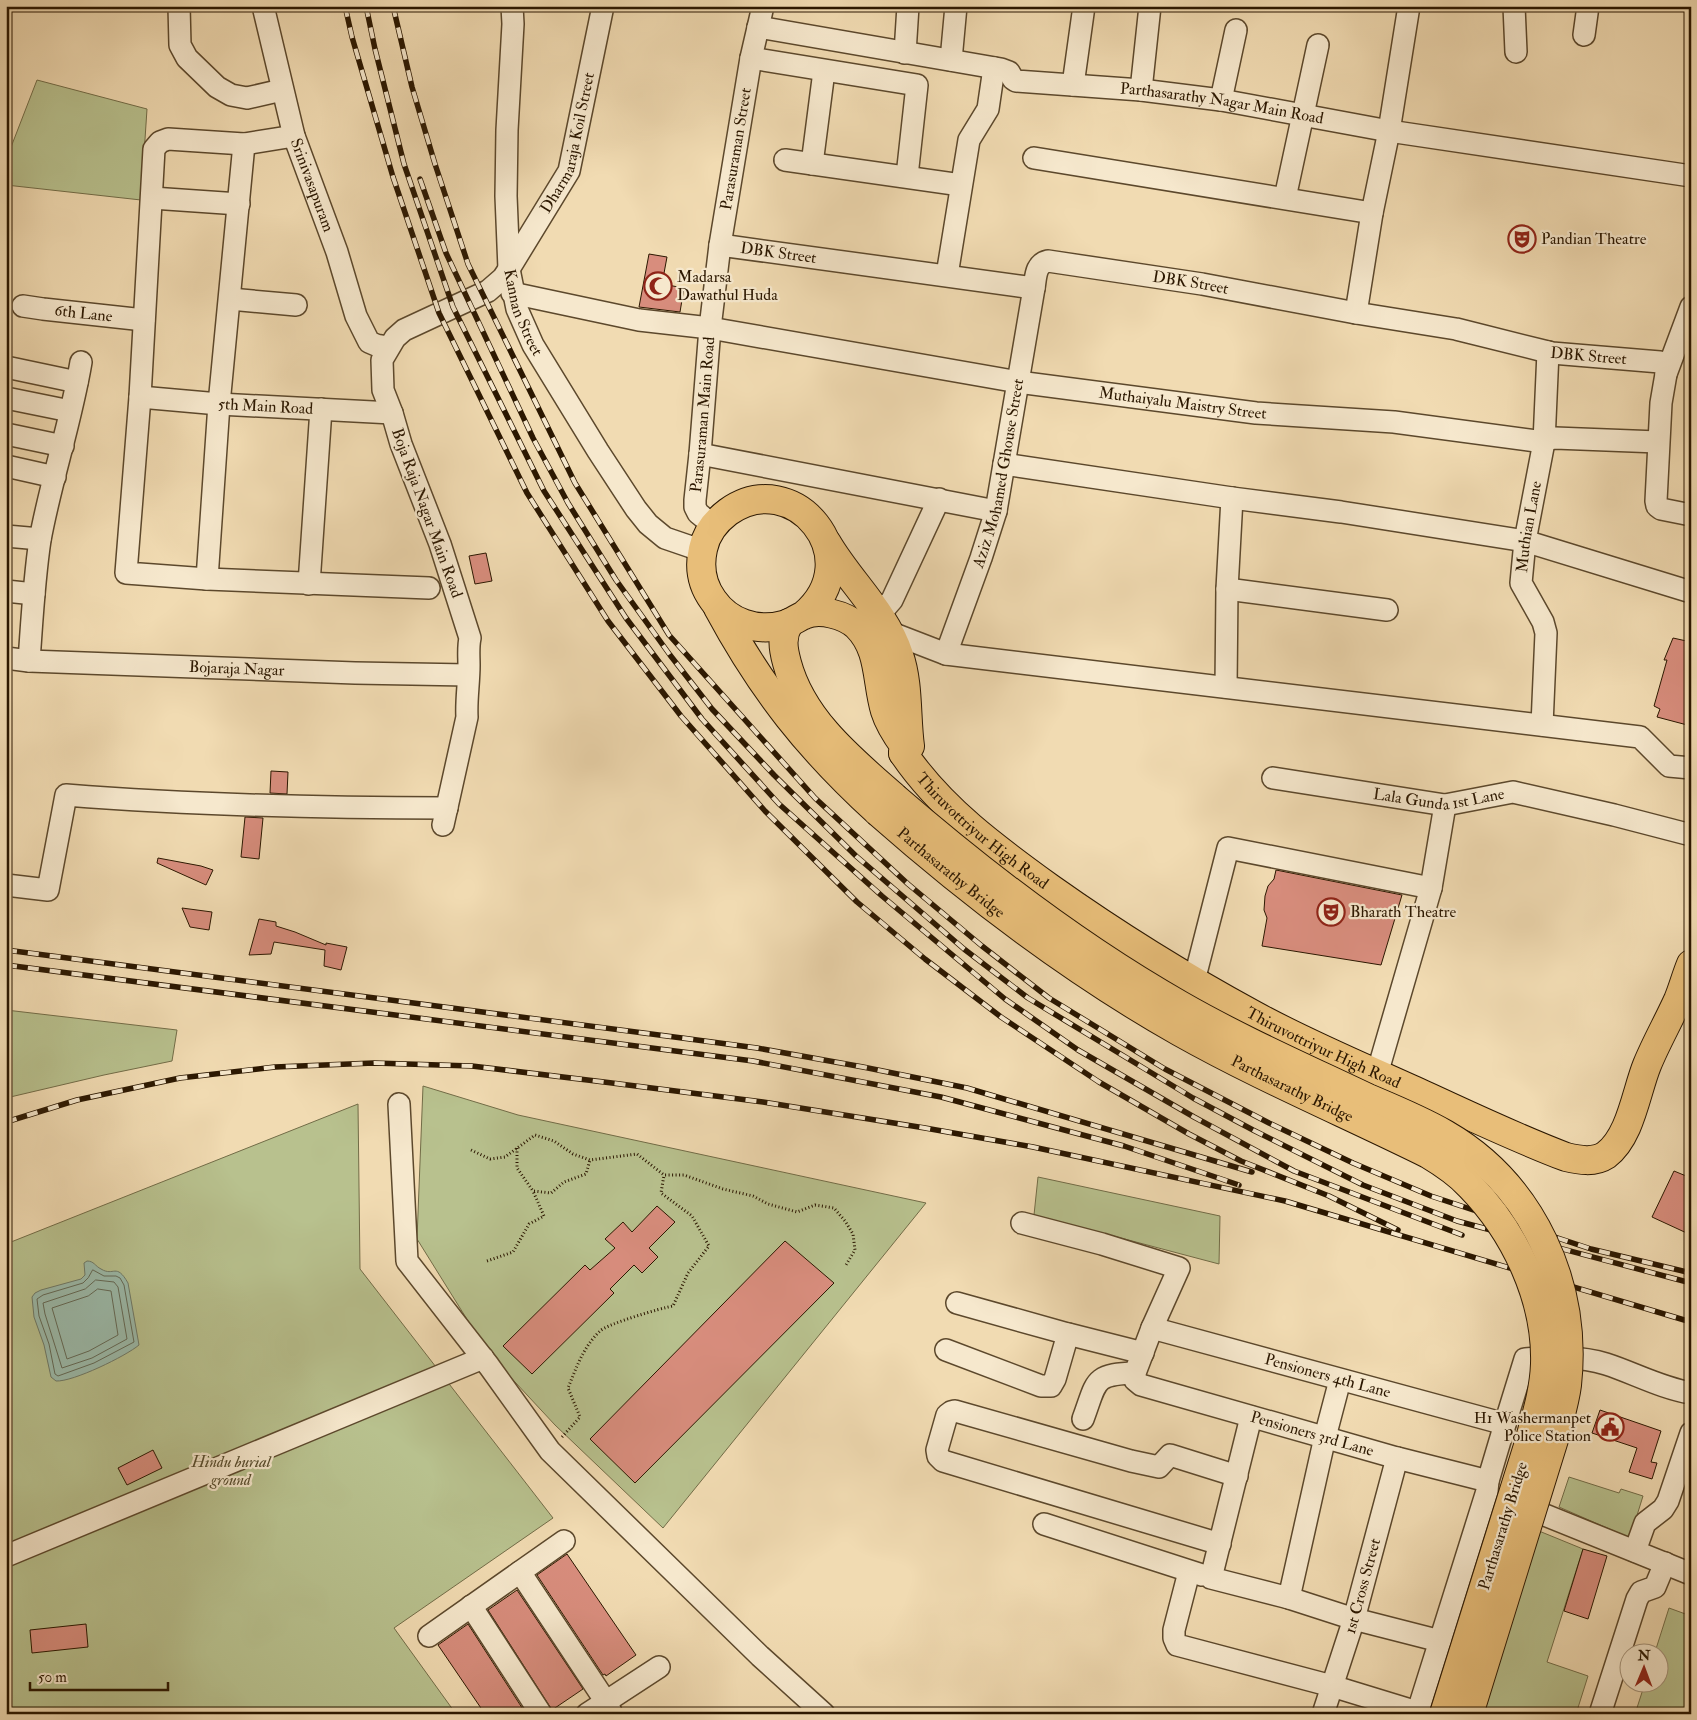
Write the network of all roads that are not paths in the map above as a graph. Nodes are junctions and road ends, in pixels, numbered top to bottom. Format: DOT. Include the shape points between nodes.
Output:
graph roads {
  1 [pos="180,6"];
  2 [pos="263,6"];
  3 [pos="512,6"];
  4 [pos="603,6"];
  5 [pos="908,6"];
  6 [pos="956,6"];
  7 [pos="1084,6"];
  8 [pos="1150,6"];
  9 [pos="1409,6"];
  10 [pos="1514,6"];
  11 [pos="1588,6"];
  12 [pos="760,16"];
  13 [pos="1236,30"];
  14 [pos="1584,35"];
  15 [pos="1318,45"];
  16 [pos="1516,52"];
  17 [pos="905,53"];
  18 [pos="751,58"];
  19 [pos="951,60"];
  20 [pos="994,68"];
  21 [pos="824,71"];
  22 [pos="1073,85"];
  23 [pos="282,90"];
  24 [pos="1141,90"];
  25 [pos="1221,100"];
  26 [pos="1304,116"];
  27 [pos="1389,131"];
  28 [pos="294,136"];
  29 [pos="244,144"];
  30 [pos="1034,158"];
  31 [pos="785,160"];
  32 [pos="812,164"];
  33 [pos="908,176"];
  34 [pos="1691,176"];
  35 [pos="961,185"];
  36 [pos="152,198"];
  37 [pos="1285,198"];
  38 [pos="239,204"];
  39 [pos="1372,212"];
  40 [pos="720,245"];
  41 [pos="509,269"];
  42 [pos="948,275"];
  43 [pos="1034,288"];
  44 [pos="512,293"];
  45 [pos="714,294"];
  46 [pos="230,299"];
  47 [pos="296,305"];
  48 [pos="23,306"];
  49 [pos="1691,308"];
  50 [pos="1356,313"];
  51 [pos="144,320"];
  52 [pos="710,328"];
  53 [pos="388,347"];
  54 [pos="1548,352"];
  55 [pos="6,367"];
  56 [pos="1666,374"];
  57 [pos="1018,382"];
  58 [pos="140,397"];
  59 [pos="6,398"];
  60 [pos="219,404"];
  61 [pos="320,409"];
  62 [pos="70,411"];
  63 [pos="392,412"];
  64 [pos="6,434"];
  65 [pos="1544,442"];
  66 [pos="1658,442"];
  67 [pos="63,446"];
  68 [pos="700,454"];
  69 [pos="1004,464"];
  70 [pos="6,466"];
  71 [pos="55,476"];
  72 [pos="1232,498"];
  73 [pos="939,499"];
  74 [pos="996,511"];
  75 [pos="1691,515"];
  76 [pos="714,526"];
  77 [pos="6,536"];
  78 [pos="825,539"];
  79 [pos="40,540"];
  80 [pos="1525,541"];
  81 [pos="703,551"];
  82 [pos="206,579"];
  83 [pos="309,584"];
  84 [pos="429,588"];
  85 [pos="1227,589"];
  86 [pos="6,591"];
  87 [pos="1691,592"];
  88 [pos="34,594"];
  89 [pos="715,603"];
  90 [pos="1387,610"];
  91 [pos="796,619"];
  92 [pos="884,624"];
  93 [pos="946,654"];
  94 [pos="6,658"];
  95 [pos="29,661"];
  96 [pos="468,675"];
  97 [pos="1226,687"];
  98 [pos="1542,724"];
  99 [pos="903,753"];
  100 [pos="1691,768"];
  101 [pos="1273,778"];
  102 [pos="886,804"];
  103 [pos="1446,805"];
  104 [pos="1691,835"];
  105 [pos="6,884"];
  106 [pos="1431,888"];
  107 [pos="1691,964"];
  108 [pos="1194,981"];
  109 [pos="1684,1004"];
  110 [pos="1377,1074"];
  111 [pos="399,1104"];
  112 [pos="1022,1223"];
  113 [pos="957,1303"];
  114 [pos="1152,1328"];
  115 [pos="1068,1334"];
  116 [pos="946,1350"];
  117 [pos="1143,1353"];
  118 [pos="483,1358"];
  119 [pos="1136,1378"];
  120 [pos="1340,1380"];
  121 [pos="1691,1393"];
  122 [pos="1251,1417"];
  123 [pos="1084,1419"];
  124 [pos="1505,1424"];
  125 [pos="1691,1433"];
  126 [pos="1325,1437"];
  127 [pos="1397,1458"];
  128 [pos="1237,1476"];
  129 [pos="1487,1486"];
  130 [pos="1044,1524"];
  131 [pos="564,1542"];
  132 [pos="1220,1544"];
  133 [pos="1635,1551"];
  134 [pos="6,1556"];
  135 [pos="1665,1563"];
  136 [pos="520,1572"];
  137 [pos="1190,1572"];
  138 [pos="1691,1574"];
  139 [pos="1211,1578"];
  140 [pos="1289,1598"];
  141 [pos="471,1606"];
  142 [pos="1354,1619"];
  143 [pos="429,1636"];
  144 [pos="1440,1641"];
  145 [pos="659,1667"];
  146 [pos="1332,1686"];
  147 [pos="609,1708"];
  148 [pos="1417,1713"];
  149 [pos="541,1714"];
  150 [pos="587,1714"];
  151 [pos="824,1714"];
  152 [pos="1323,1714"];
  153 [pos="1444,1714"];
  154 [pos="1469,1714"];
  155 [pos="1600,1714"];
  1 -- 23 [label="street" via="180,45 187,58 217,87 231,95 247,98"];
  2 -- 23 [label="street, Srinivasapuram"];
  3 -- 41 [label="street, Kannan Street" via="506,196"];
  4 -- 41 [label="street, Dharmaraja Koil Street" via="569,170"];
  5 -- 17 [label="street"];
  6 -- 19 [label="street"];
  7 -- 22 [label="street"];
  8 -- 24 [label="street"];
  9 -- 27 [label="street"];
  10 -- 16 [label="street"];
  11 -- 14 [label="street"];
  12 -- 17 [label="street, Parthasarathy Nagar Main Road"];
  12 -- 18 [label="street, Parasuraman Street"];
  13 -- 25 [label="street"];
  15 -- 26 [label="street"];
  17 -- 19 [label="street, Parthasarathy Nagar Main Road"];
  18 -- 21 [label="street"];
  18 -- 40 [label="street, Parasuraman Street"];
  19 -- 20 [label="street, Parthasarathy Nagar Main Road"];
  20 -- 22 [label="street, Parthasarathy Nagar Main Road" via="1009,72 1016,81"];
  20 -- 35 [label="street" via="988,109 969,140"];
  21 -- 32 [label="street"];
  21 -- 33 [label="street" via="917,85"];
  22 -- 24 [label="street, Parthasarathy Nagar Main Road"];
  23 -- 28 [label="street, Srinivasapuram"];
  24 -- 25 [label="street, Parthasarathy Nagar Main Road"];
  25 -- 26 [label="street, Parthasarathy Nagar Main Road"];
  26 -- 27 [label="street, Parthasarathy Nagar Main Road"];
  26 -- 37 [label="street"];
  27 -- 34 [label="street, Parthasarathy Nagar Main Road"];
  27 -- 39 [label="street"];
  28 -- 29 [label="street"];
  28 -- 53 [label="street, Srinivasapuram" via="337,252 356,316 369,342"];
  29 -- 36 [label="street" via="168,139 160,142 154,149"];
  29 -- 38 [label="street"];
  30 -- 37 [label="street"];
  31 -- 32 [label="street"];
  32 -- 33 [label="street"];
  33 -- 35 [label="street"];
  35 -- 42 [label="street"];
  36 -- 38 [label="street"];
  36 -- 51 [label="street"];
  37 -- 39 [label="street"];
  38 -- 46 [label="street"];
  39 -- 50 [label="street"];
  40 -- 42 [label="street, DBK Street"];
  40 -- 45 [label="street, Parasuraman Street"];
  41 -- 44 [label="street, Kannan Street"];
  41 -- 53 [label="street, Boja Raja Nagar Main Road" via="488,291 404,330"];
  42 -- 43 [label="street, DBK Street"];
  43 -- 50 [label="street, DBK Street" via="1038,266 1048,261 1202,284"];
  43 -- 57 [label="street, Aziz Mohamed Ghouse Street"];
  44 -- 52 [label="street, Muthaiyalu Maistry Street" via="639,320"];
  44 -- 81 [label="street, Kannan Street" via="533,346 636,509 665,538"];
  45 -- 52 [label="street, Parasuraman Main Road"];
  46 -- 47 [label="street"];
  46 -- 60 [label="street"];
  48 -- 51 [label="street, 6th Lane"];
  49 -- 56 [label="street"];
  50 -- 54 [label="street, DBK Street" via="1456,329"];
  51 -- 58 [label="street"];
  52 -- 57 [label="street, Muthaiyalu Maistry Street"];
  52 -- 68 [label="street, Parasuraman Main Road"];
  53 -- 63 [label="street, Boja Raja Nagar Main Road" via="382,360 381,383"];
  54 -- 56 [label="street, DBK Street" via="1660,362 1667,366"];
  54 -- 65 [label="street, Muthian Lane"];
  55 -- 62 [label="street" via="79,372"];
  56 -- 66 [label="street"];
  57 -- 65 [label="street, Muthaiyalu Maistry Street" via="1256,413 1394,422"];
  57 -- 69 [label="street, Aziz Mohamed Ghouse Street"];
  58 -- 60 [label="street, 5th Main Road"];
  58 -- 82 [label="street" via="126,573"];
  59 -- 62 [label="street"];
  60 -- 61 [label="street, 5th Main Road"];
  60 -- 82 [label="street"];
  61 -- 63 [label="street, 5th Main Road"];
  61 -- 83 [label="street"];
  62 -- 67 [label="street"];
  63 -- 96 [label="street, Boja Raja Nagar Main Road" via="470,638"];
  64 -- 67 [label="street"];
  65 -- 66 [label="street, Muthaiyalu Maistry Street" via="1555,438"];
  65 -- 80 [label="street, Muthian Lane"];
  66 -- 75 [label="street" via="1657,506 1661,510"];
  67 -- 71 [label="street"];
  68 -- 73 [label="street"];
  68 -- 76 [label="street, Parasuraman Main Road" via="695,507"];
  69 -- 72 [label="street"];
  69 -- 74 [label="street, Aziz Mohamed Ghouse Street"];
  70 -- 71 [label="street"];
  71 -- 79 [label="street"];
  72 -- 80 [label="street"];
  72 -- 85 [label="street"];
  73 -- 74 [label="street"];
  73 -- 92 [label="street"];
  74 -- 93 [label="street, Aziz Mohamed Ghouse Street"];
  76 -- 78 [label="main road" via="719,518 740,506 773,500 790,504 804,513"];
  76 -- 81 [label="main road"];
  77 -- 79 [label="street"];
  78 -- 91 [label="main road" via="829,556 828,581 821,596"];
  78 -- 92 [label="main road"];
  79 -- 88 [label="street"];
  80 -- 87 [label="street"];
  80 -- 98 [label="street, Muthian Lane" via="1520,583 1546,632"];
  81 -- 89 [label="main road" via="703,580"];
  82 -- 83 [label="street"];
  83 -- 84 [label="street"];
  85 -- 90 [label="street"];
  85 -- 97 [label="street"];
  86 -- 88 [label="street"];
  88 -- 95 [label="street"];
  89 -- 91 [label="main road" via="727,614 749,625 773,627"];
  89 -- 102 [label="main road, Parthasarathy Bridge" via="751,667 785,715 839,775"];
  91 -- 99 [label="main road, Thiruvottriyur High Road" via="822,613 842,617 852,622 866,637 878,665 885,712 905,747"];
  91 -- 102 [label="main road, Parthasarathy Bridge" via="785,630 783,638 783,650 794,685 828,734 862,769"];
  92 -- 93 [label="street"];
  92 -- 99 [label="main road" via="903,670 910,746"];
  93 -- 97 [label="street"];
  94 -- 95 [label="street, Bojaraja Nagar"];
  95 -- 96 [label="street, Bojaraja Nagar"];
  96 -- 105 [label="street, Boja Raja Nagar Main Road" via="467,717 445,816 66,795 48,890"];
  97 -- 98 [label="street"];
  98 -- 100 [label="street" via="1640,737 1669,766"];
  99 -- 108 [label="main road, Thiruvottriyur High Road" via="932,789 967,824 1062,896"];
  101 -- 103 [label="street, Lala Gunda 1st Lane"];
  102 -- 153 [label="main road, Parthasarathy Bridge, bridge" via="926,853 1064,958 1138,1007 1224,1056 1428,1154 1470,1185 1508,1234 1531,1283 1540,1312 1545,1363 1543,1382 1528,1446"];
  102 -- 154 [label="main road, Parthasarathy Bridge, bridge" via="971,861 1089,948 1180,1006 1445,1134 1498,1175 1532,1219 1548,1251 1562,1294 1567,1337 1567,1386 1549,1459"];
  103 -- 104 [label="street, Lala Gunda 1st Lane" via="1513,792"];
  103 -- 106 [label="street"];
  106 -- 108 [label="street" via="1228,848"];
  106 -- 110 [label="street"];
  107 -- 109 [label="main road, Thiruvottriyur High Road"];
  108 -- 110 [label="main road, Thiruvottriyur High Road" via="1278,1028"];
  109 -- 110 [label="main road, Thiruvottriyur High Road" via="1646,1067 1625,1128 1610,1151 1595,1160 1577,1160 1549,1151"];
  111 -- 118 [label="street" via="407,1262"];
  112 -- 114 [label="street" via="1179,1268"];
  113 -- 115 [label="street"];
  114 -- 117 [label="street"];
  114 -- 120 [label="street, Pensioners 4th Lane"];
  115 -- 116 [label="street" via="1051,1386 1042,1386"];
  115 -- 117 [label="street"];
  117 -- 119 [label="street"];
  118 -- 134 [label="street"];
  118 -- 151 [label="street" via="550,1451"];
  119 -- 122 [label="street, Pensioners 3rd Lane"];
  119 -- 123 [label="street" via="1118,1373 1100,1379"];
  120 -- 124 [label="street, Pensioners 4th Lane"];
  120 -- 126 [label="street"];
  121 -- 124 [label="street" via="1591,1361 1525,1359"];
  122 -- 126 [label="street, Pensioners 3rd Lane"];
  122 -- 128 [label="street"];
  124 -- 129 [label="street"];
  125 -- 133 [label="street" via="1668,1501 1663,1509 1646,1521"];
  126 -- 127 [label="street, Pensioners 3rd Lane"];
  126 -- 140 [label="street"];
  127 -- 129 [label="street, Pensioners 3rd Lane"];
  127 -- 142 [label="street, 1st Cross Street"];
  128 -- 132 [label="street"];
  128 -- 132 [label="street" via="1170,1455 1160,1466 1131,1462 955,1411 947,1416 937,1450 943,1461"];
  129 -- 133 [label="street, Pensioners 3rd Lane"];
  129 -- 144 [label="street"];
  130 -- 137 [label="street"];
  131 -- 136 [label="street"];
  132 -- 139 [label="street"];
  133 -- 135 [label="street, Pensioners 3rd Lane"];
  135 -- 138 [label="street, Pensioners 3rd Lane"];
  135 -- 155 [label="street" via="1655,1587 1641,1592 1637,1599"];
  136 -- 141 [label="street"];
  136 -- 147 [label="street"];
  137 -- 139 [label="street"];
  137 -- 146 [label="street" via="1174,1630 1177,1644"];
  139 -- 140 [label="street"];
  140 -- 142 [label="street"];
  141 -- 143 [label="street"];
  141 -- 149 [label="street"];
  142 -- 144 [label="street"];
  142 -- 146 [label="street, 1st Cross Street"];
  144 -- 148 [label="street"];
  145 -- 147 [label="street"];
  146 -- 148 [label="street"];
  146 -- 152 [label="street, 1st Cross Street"];
  147 -- 150 [label="street"];
}
